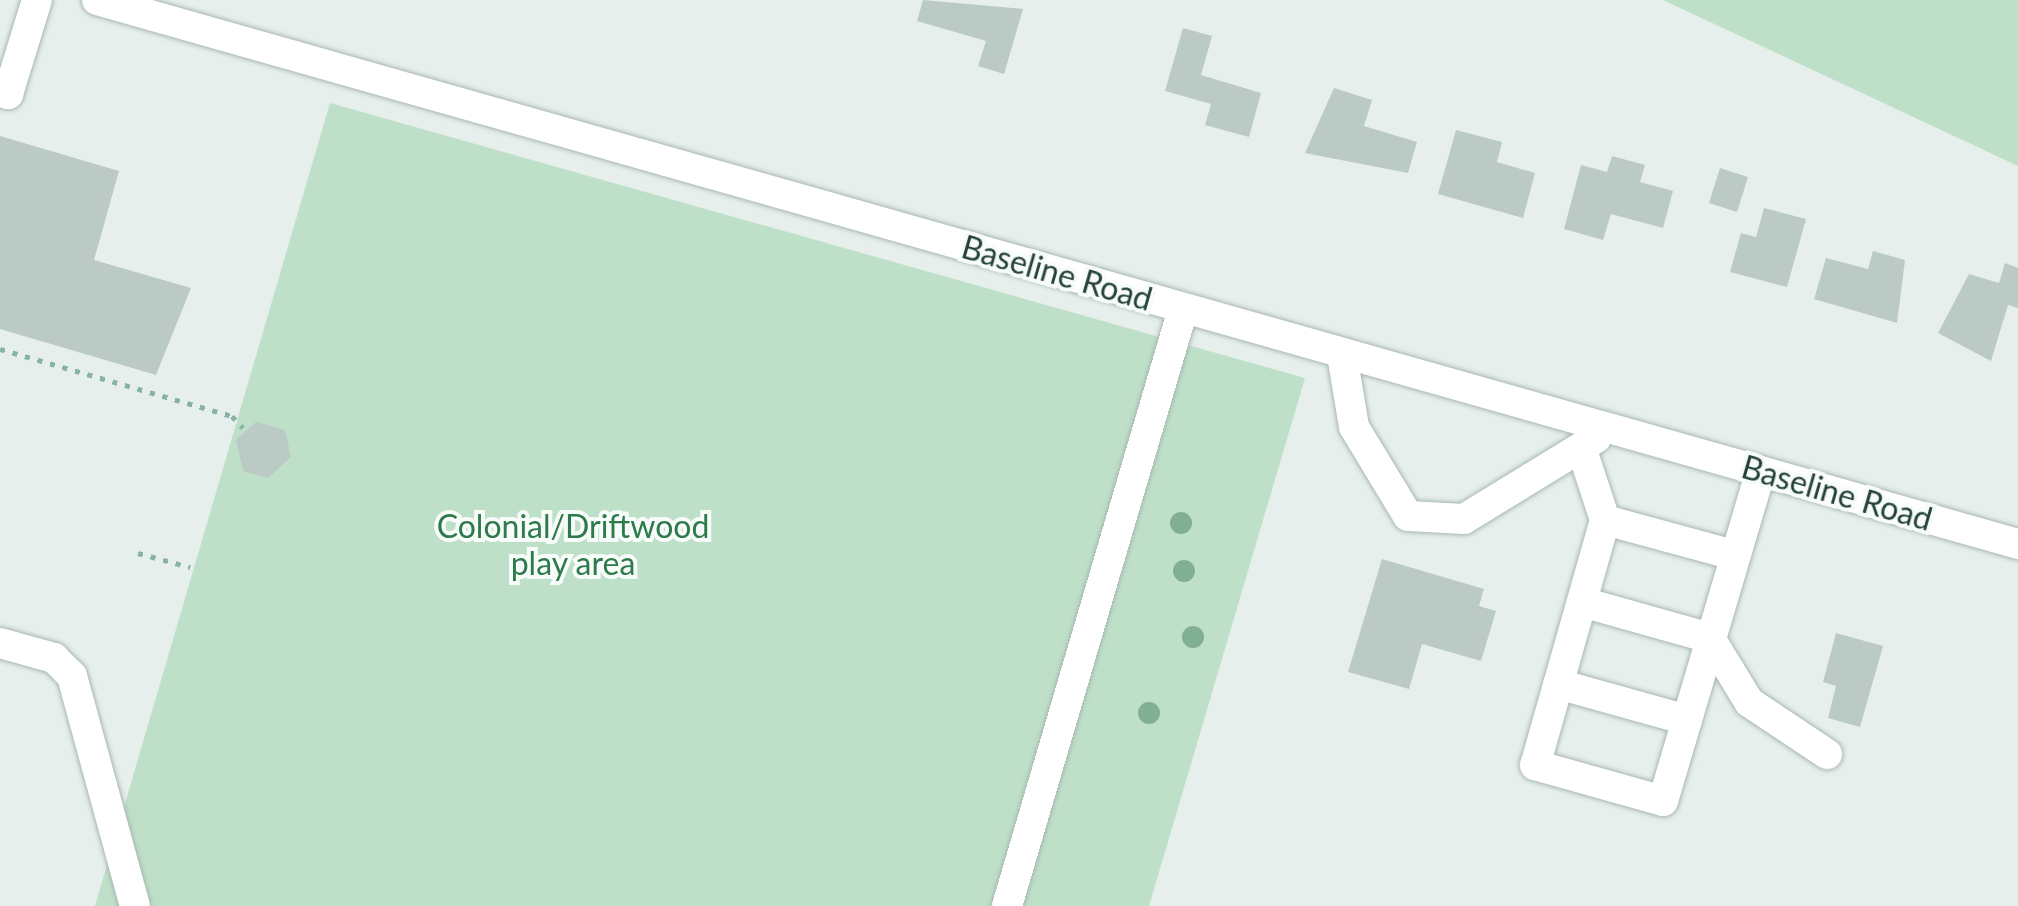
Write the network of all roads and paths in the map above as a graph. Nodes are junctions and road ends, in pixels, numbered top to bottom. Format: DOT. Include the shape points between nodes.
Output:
graph roads {
  1 [pos="37,0"];
  2 [pos="97,0"];
  3 [pos="0,91"];
  4 [pos="1184,310"];
  5 [pos="0,349"];
  6 [pos="1342,355"];
  7 [pos="243,428"];
  8 [pos="1607,428"];
  9 [pos="1582,450"];
  10 [pos="1761,472"];
  11 [pos="1605,520"];
  12 [pos="2018,544"];
  13 [pos="138,553"];
  14 [pos="1734,555"];
  15 [pos="190,567"];
  16 [pos="1582,602"];
  17 [pos="1710,638"];
  18 [pos="0,642"];
  19 [pos="1558,684"];
  20 [pos="1687,720"];
  21 [pos="1827,754"];
  22 [pos="136,906"];
  23 [pos="1007,906"];
  1 -- 3 [label="street" via="8,94"];
  2 -- 4 [label="street, Baseline Road"];
  4 -- 6 [label="street, Baseline Road"];
  4 -- 23 [label="street"];
  5 -- 7 [label="path" via="232,416"];
  6 -- 8 [label="street, Baseline Road"];
  6 -- 9 [label="street" via="1354,427 1408,516 1464,519"];
  8 -- 9 [label="street"];
  8 -- 10 [label="street, Baseline Road"];
  9 -- 11 [label="street"];
  10 -- 12 [label="street, Baseline Road"];
  10 -- 14 [label="street"];
  11 -- 14 [label="street"];
  11 -- 16 [label="street"];
  13 -- 15 [label="path"];
  14 -- 17 [label="street"];
  16 -- 17 [label="street"];
  16 -- 19 [label="street"];
  17 -- 20 [label="street"];
  17 -- 21 [label="street" via="1749,702"];
  18 -- 22 [label="street" via="54,658 72,676"];
  19 -- 20 [label="street"];
  19 -- 20 [label="street" via="1535,765 1663,801"];
}
